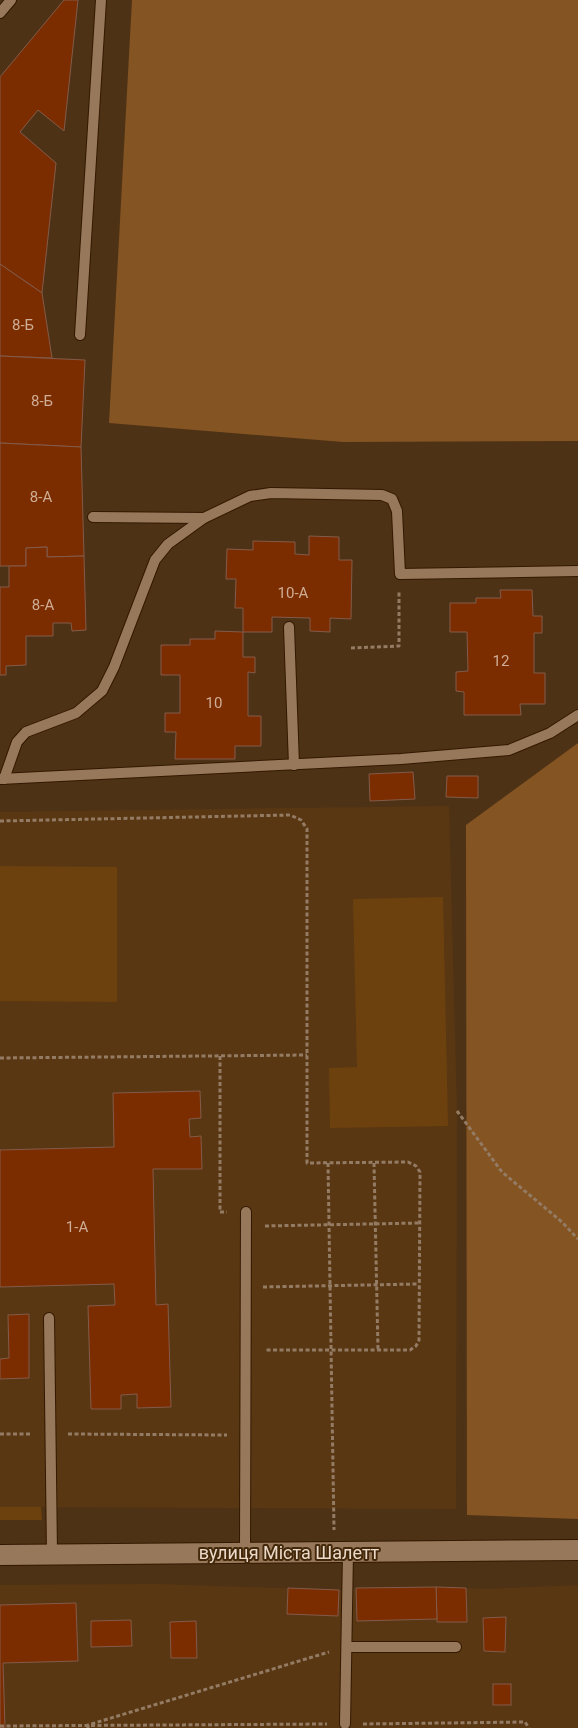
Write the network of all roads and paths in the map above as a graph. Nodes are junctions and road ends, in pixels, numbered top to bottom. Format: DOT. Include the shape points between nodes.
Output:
graph roads {
  1 [pos="11,0"];
  2 [pos="101,0"];
  3 [pos="0,13"];
  4 [pos="80,335"];
  5 [pos="93,517"];
  6 [pos="204,518"];
  7 [pos="578,571"];
  8 [pos="400,574"];
  9 [pos="290,627"];
  10 [pos="351,648"];
  11 [pos="578,715"];
  12 [pos="294,765"];
  13 [pos="2,779"];
  14 [pos="0,821"];
  15 [pos="307,1055"];
  16 [pos="220,1056"];
  17 [pos="0,1058"];
  18 [pos="457,1110"];
  19 [pos="328,1163"];
  20 [pos="374,1163"];
  21 [pos="246,1212"];
  22 [pos="419,1222"];
  23 [pos="376,1224"];
  24 [pos="329,1225"];
  25 [pos="245,1227"];
  26 [pos="578,1239"];
  27 [pos="418,1284"];
  28 [pos="377,1285"];
  29 [pos="330,1286"];
  30 [pos="245,1288"];
  31 [pos="49,1318"];
  32 [pos="245,1350"];
  33 [pos="331,1350"];
  34 [pos="378,1350"];
  35 [pos="0,1434"];
  36 [pos="51,1434"];
  37 [pos="246,1435"];
  38 [pos="334,1531"];
  39 [pos="578,1550"];
  40 [pos="245,1552"];
  41 [pos="348,1552"];
  42 [pos="0,1554"];
  43 [pos="52,1554"];
  44 [pos="348,1647"];
  45 [pos="456,1647"];
  46 [pos="345,1724"];
  47 [pos="0,1726"];
  48 [pos="88,1727"];
  49 [pos="530,1728"];
  1 -- 3 [label="lane"];
  2 -- 4 [label="lane"];
  5 -- 6 [label="lane"];
  6 -- 8 [label="lane" via="260,493 382,495 392,499 396,511"];
  6 -- 13 [label="lane" via="168,544 155,560 102,691 76,712 26,732 18,742"];
  7 -- 8 [label="lane"];
  8 -- 10 [label="path" via="399,646"];
  9 -- 12 [label="lane"];
  11 -- 12 [label="lane" via="550,733 509,750"];
  12 -- 13 [label="lane"];
  14 -- 15 [label="path" via="290,815 301,820 307,829"];
  15 -- 16 [label="path"];
  15 -- 19 [label="path" via="307,1163"];
  16 -- 17 [label="path"];
  16 -- 21 [label="path" via="220,1212"];
  18 -- 26 [label="path" via="502,1172"];
  19 -- 20 [label="path"];
  19 -- 24 [label="path"];
  20 -- 22 [label="path" via="408,1162 416,1166 420,1172"];
  20 -- 23 [label="path"];
  21 -- 25 [label="lane"];
  22 -- 23 [label="path"];
  22 -- 27 [label="path"];
  23 -- 24 [label="path"];
  23 -- 28 [label="path"];
  24 -- 25 [label="path"];
  24 -- 29 [label="path"];
  25 -- 30 [label="lane"];
  27 -- 28 [label="path"];
  27 -- 34 [label="path" via="419,1340 416,1346 410,1350"];
  28 -- 29 [label="path"];
  28 -- 34 [label="path"];
  29 -- 30 [label="path"];
  29 -- 33 [label="path"];
  30 -- 32 [label="lane"];
  31 -- 36 [label="lane"];
  32 -- 33 [label="path"];
  32 -- 37 [label="lane"];
  33 -- 34 [label="path"];
  33 -- 38 [label="path"];
  35 -- 36 [label="path"];
  36 -- 37 [label="path"];
  36 -- 43 [label="lane"];
  37 -- 40 [label="lane"];
  39 -- 41 [label="street, вулиця Міста Шалетт"];
  40 -- 41 [label="street, вулиця Міста Шалетт"];
  40 -- 43 [label="street, вулиця Міста Шалетт"];
  41 -- 44 [label="lane"];
  42 -- 43 [label="street, вулиця Міста Шалетт"];
  44 -- 45 [label="lane"];
  44 -- 46 [label="lane"];
  44 -- 48 [label="path"];
  46 -- 48 [label="path"];
  46 -- 49 [label="path" via="525,1722"];
  47 -- 48 [label="path"];
}
